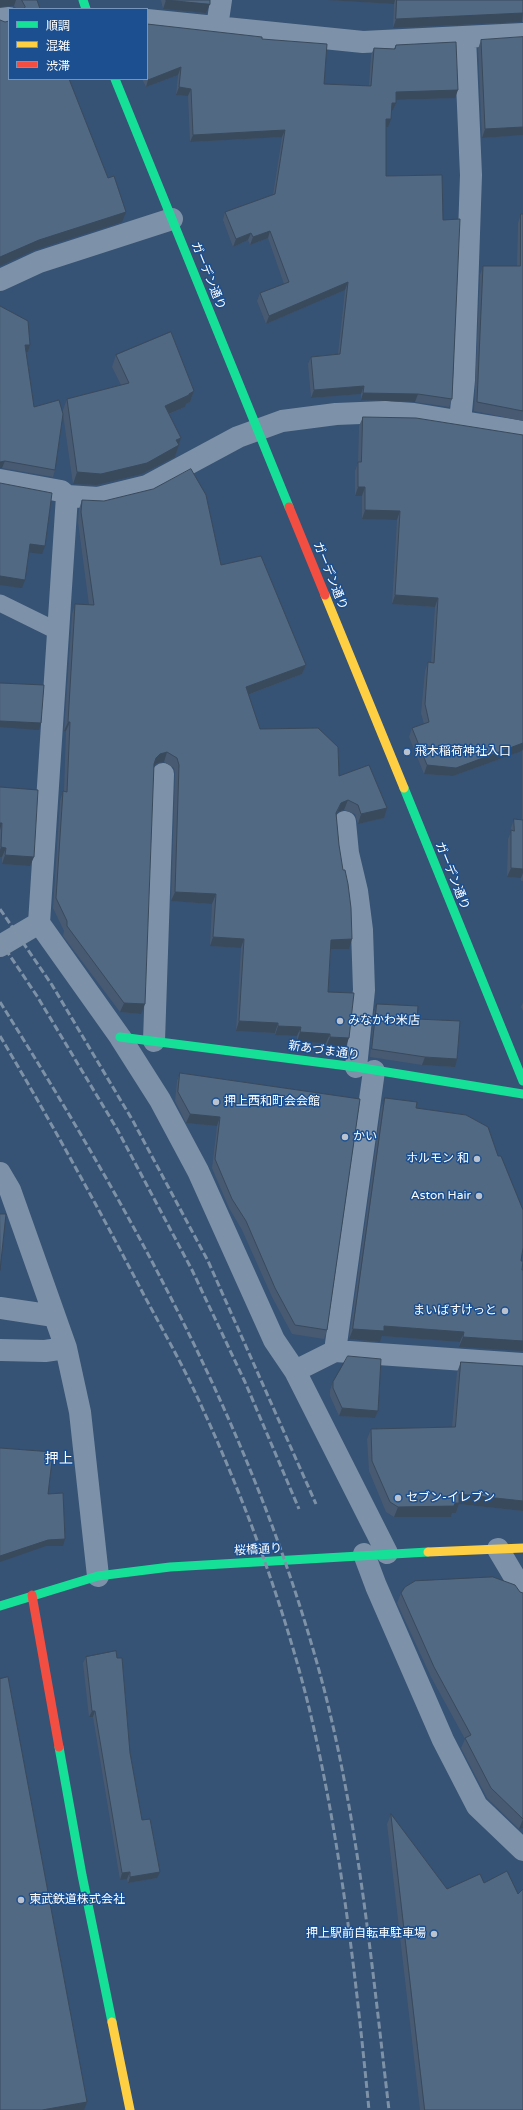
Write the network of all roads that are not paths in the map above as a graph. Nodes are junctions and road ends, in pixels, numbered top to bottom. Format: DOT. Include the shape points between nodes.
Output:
graph roads {
  1 [pos="221,0"];
  2 [pos="148,20"];
  3 [pos="217,27"];
  4 [pos="523,34"];
  5 [pos="465,37"];
  6 [pos="115,80"];
  7 [pos="172,219"];
  8 [pos="0,280"];
  9 [pos="460,422"];
  10 [pos="258,428"];
  11 [pos="523,432"];
  12 [pos="0,480"];
  13 [pos="67,496"];
  14 [pos="0,603"];
  15 [pos="57,631"];
  16 [pos="162,774"];
  17 [pos="345,822"];
  18 [pos="39,923"];
  19 [pos="0,946"];
  20 [pos="120,1037"];
  21 [pos="154,1041"];
  22 [pos="365,1069"];
  23 [pos="523,1081"];
  24 [pos="523,1094"];
  25 [pos="0,1173"];
  26 [pos="0,1308"];
  27 [pos="54,1316"];
  28 [pos="66,1348"];
  29 [pos="0,1350"];
  30 [pos="335,1351"];
  31 [pos="523,1364"];
  32 [pos="295,1371"];
  33 [pos="523,1548"];
  34 [pos="498,1549"];
  35 [pos="387,1553"];
  36 [pos="364,1554"];
  37 [pos="98,1576"];
  38 [pos="523,1591"];
  39 [pos="32,1595"];
  40 [pos="0,1606"];
  41 [pos="523,1850"];
  42 [pos="130,2110"];
  1 -- 3 [label="street"];
  2 -- 3 [label="street"];
  3 -- 5 [label="street" via="363,42"];
  4 -- 5 [label="street"];
  5 -- 9 [label="street" via="471,183 465,373"];
  6 -- 7 [label="street, ガーデン通り"];
  7 -- 8 [label="street" via="38,262"];
  7 -- 10 [label="street, ガーデン通り"];
  9 -- 10 [label="street" via="385,412 328,415 282,421"];
  9 -- 11 [label="street"];
  10 -- 13 [label="street" via="147,486 98,498"];
  10 -- 23 [label="street, ガーデン通り"];
  12 -- 13 [label="street" via="61,491"];
  13 -- 15 [label="street"];
  14 -- 15 [label="lane"];
  15 -- 18 [label="street"];
  16 -- 21 [label="street"];
  17 -- 22 [label="street" via="362,930"];
  18 -- 19 [label="street"];
  18 -- 20 [label="street"];
  20 -- 21 [label="street, 新あづま通り"];
  20 -- 32 [label="street" via="160,1100 198,1171 274,1340"];
  21 -- 22 [label="street, 新あづま通り"];
  22 -- 24 [label="street, 新あづま通り"];
  22 -- 30 [label="street"];
  25 -- 27 [label="street" via="10,1190"];
  26 -- 27 [label="street"];
  27 -- 28 [label="street"];
  28 -- 29 [label="street" via="45,1351"];
  28 -- 37 [label="street" via="80,1412"];
  30 -- 31 [label="street"];
  30 -- 32 [label="street"];
  32 -- 35 [label="street"];
  33 -- 34 [label="street, 桜橋通り"];
  34 -- 35 [label="street, 桜橋通り"];
  34 -- 38 [label="street"];
  35 -- 36 [label="street, 桜橋通り"];
  36 -- 37 [label="street, 桜橋通り" via="170,1567"];
  36 -- 41 [label="street" via="444,1740 477,1806"];
  37 -- 39 [label="street, 桜橋通り"];
  39 -- 40 [label="street, 桜橋通り"];
  39 -- 42 [label="street" via="82,1875"];
}
